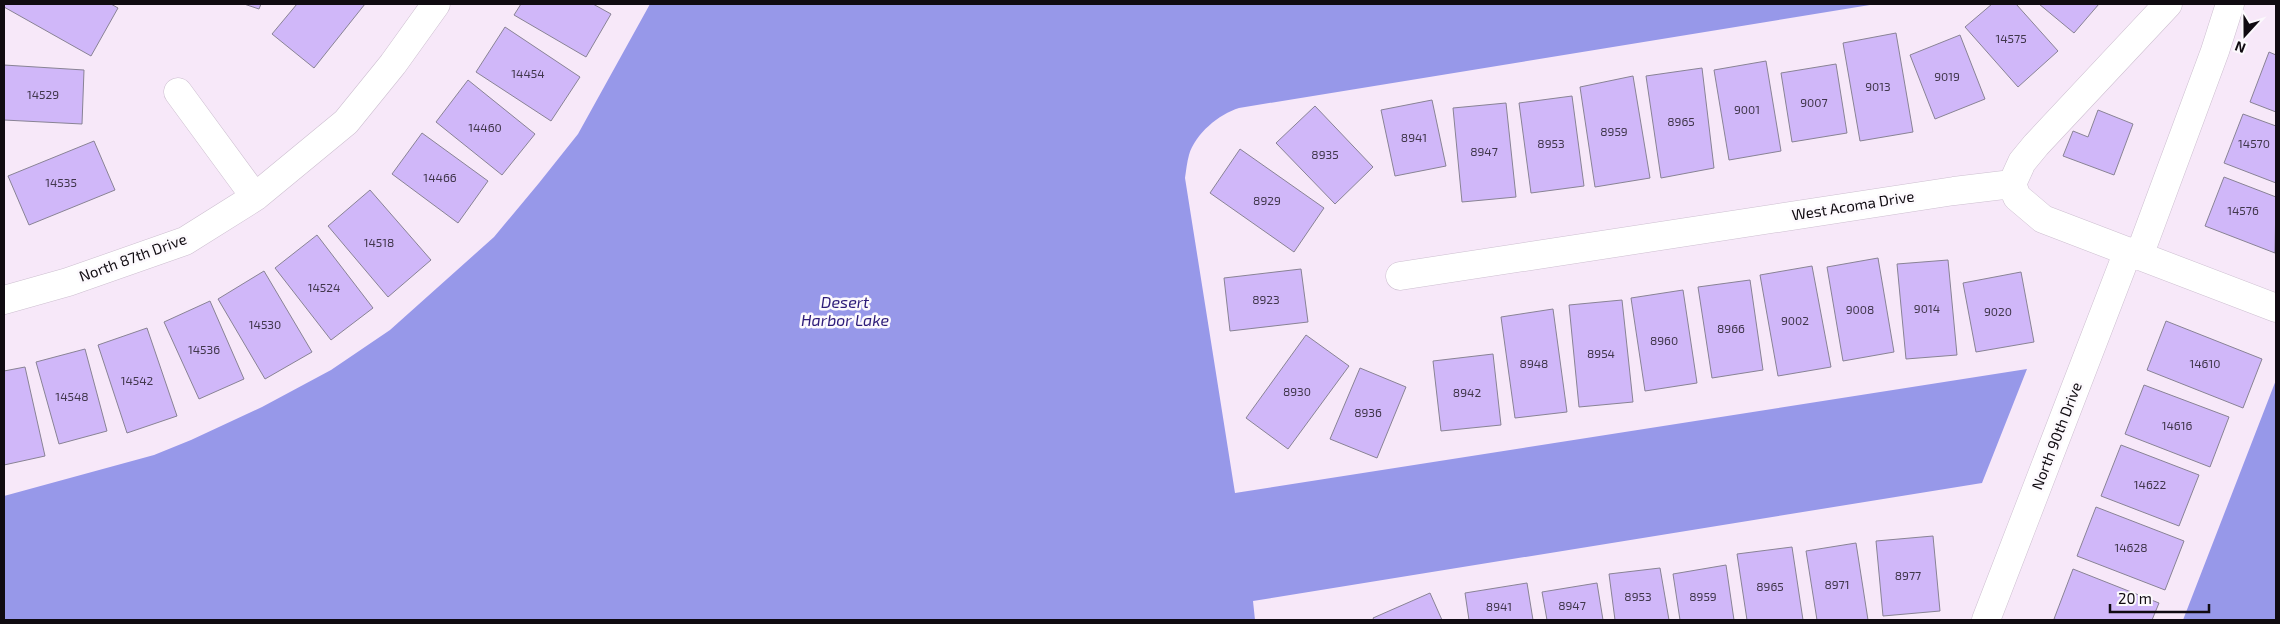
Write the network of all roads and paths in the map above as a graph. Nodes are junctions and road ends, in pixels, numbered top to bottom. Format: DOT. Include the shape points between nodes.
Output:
graph roads {
  1 [pos="436,4"];
  2 [pos="2168,4"];
  3 [pos="2230,4"];
  4 [pos="178,92"];
  5 [pos="2012,184"];
  6 [pos="255,197"];
  7 [pos="2133,253"];
  8 [pos="1400,276"];
  9 [pos="4,300"];
  10 [pos="2276,308"];
  11 [pos="1986,620"];
  1 -- 6 [label="street, North 87th Drive" via="346,122"];
  2 -- 5 [label="street" via="2036,145 2022,162"];
  3 -- 7 [label="street, North 90th Drive" via="2215,51"];
  4 -- 6 [label="street"];
  5 -- 7 [label="street" via="2017,197 2044,219"];
  5 -- 8 [label="street, West Acoma Drive"];
  6 -- 9 [label="street, North 87th Drive" via="185,241 68,282"];
  7 -- 10 [label="street"];
  7 -- 11 [label="street, North 90th Drive"];
}
